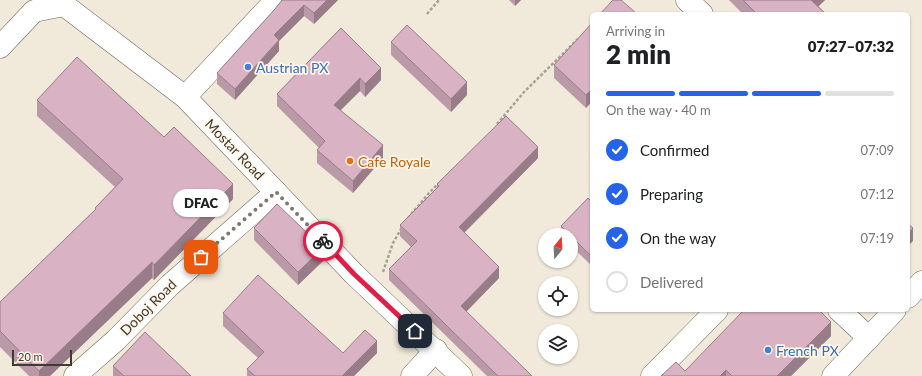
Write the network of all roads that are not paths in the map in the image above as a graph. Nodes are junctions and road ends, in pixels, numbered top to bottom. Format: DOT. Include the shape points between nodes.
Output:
graph roads {
  1 [pos="276,0"];
  2 [pos="687,0"];
  3 [pos="700,12"];
  4 [pos="0,47"];
  5 [pos="185,97"];
  6 [pos="276,192"];
  7 [pos="922,282"];
  8 [pos="910,294"];
  9 [pos="715,312"];
  10 [pos="842,312"];
  11 [pos="893,312"];
  12 [pos="869,338"];
  13 [pos="436,350"];
  14 [pos="75,376"];
  15 [pos="412,376"];
  16 [pos="462,376"];
  17 [pos="652,376"];
  18 [pos="833,376"];
  1 -- 5 [label="lane"];
  2 -- 3 [label="lane"];
  4 -- 5 [label="lane, Mostar Road" via="34,11 64,5"];
  5 -- 6 [label="lane, Mostar Road"];
  6 -- 13 [label="lane, Mostar Road" via="354,274"];
  6 -- 14 [label="lane, Doboj Road" via="170,285 116,340"];
  7 -- 8 [label="lane"];
  9 -- 17 [label="lane"];
  10 -- 12 [label="lane"];
  11 -- 12 [label="lane"];
  12 -- 18 [label="lane"];
  13 -- 15 [label="lane"];
  13 -- 16 [label="lane, Mostar Road"];
}
